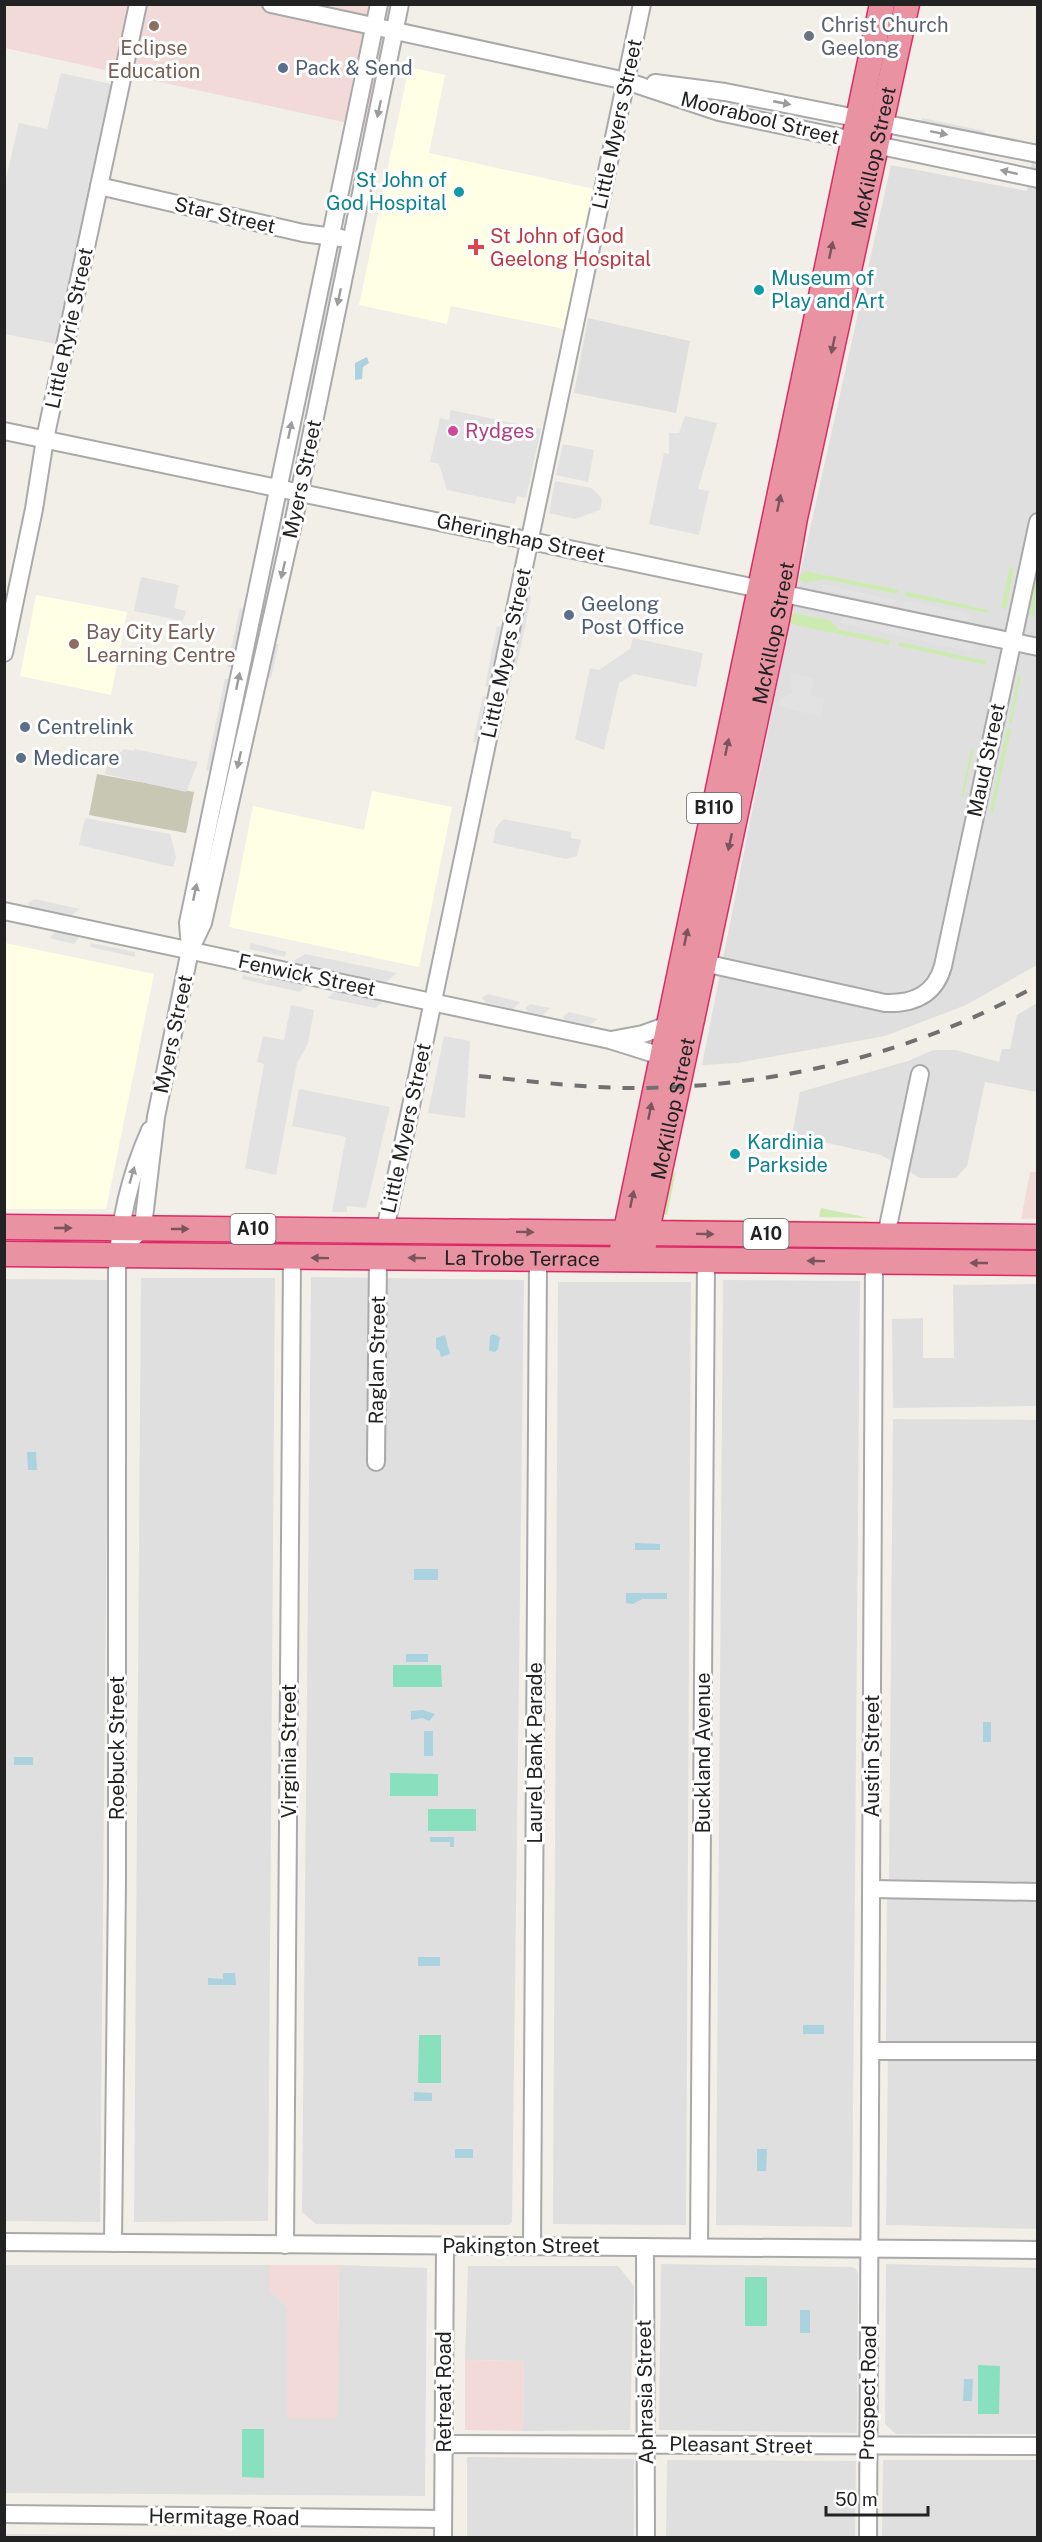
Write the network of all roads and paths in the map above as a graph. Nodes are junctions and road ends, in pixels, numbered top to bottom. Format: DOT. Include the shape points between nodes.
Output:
graph roads {
  1 [pos="138,4"];
  2 [pos="271,4"];
  3 [pos="380,4"];
  4 [pos="400,4"];
  5 [pos="642,4"];
  6 [pos="882,4"];
  7 [pos="907,4"];
  8 [pos="375,27"];
  9 [pos="395,31"];
  10 [pos="626,81"];
  11 [pos="855,129"];
  12 [pos="880,133"];
  13 [pos="1038,154"];
  14 [pos="1038,179"];
  15 [pos="99,186"];
  16 [pos="330,236"];
  17 [pos="351,240"];
  18 [pos="4,430"];
  19 [pos="45,439"];
  20 [pos="278,487"];
  21 [pos="299,492"];
  22 [pos="1038,522"];
  23 [pos="530,540"];
  24 [pos="771,590"];
  25 [pos="1011,641"];
  26 [pos="1038,647"];
  27 [pos="4,653"];
  28 [pos="4,911"];
  29 [pos="190,950"];
  30 [pos="704,963"];
  31 [pos="434,1002"];
  32 [pos="668,1025"];
  33 [pos="610,1040"];
  34 [pos="661,1056"];
  35 [pos="920,1074"];
  36 [pos="4,1227"];
  37 [pos="131,1228"];
  38 [pos="385,1230"];
  39 [pos="636,1233"];
  40 [pos="886,1236"];
  41 [pos="1038,1237"];
  42 [pos="118,1253"];
  43 [pos="4,1254"];
  44 [pos="292,1257"];
  45 [pos="378,1258"];
  46 [pos="631,1259"];
  47 [pos="706,1259"];
  48 [pos="538,1260"];
  49 [pos="874,1262"];
  50 [pos="1038,1263"];
  51 [pos="376,1462"];
  52 [pos="872,1889"];
  53 [pos="1038,1892"];
  54 [pos="871,2051"];
  55 [pos="1038,2051"];
  56 [pos="4,2242"];
  57 [pos="112,2243"];
  58 [pos="285,2244"];
  59 [pos="445,2246"];
  60 [pos="532,2246"];
  61 [pos="645,2247"];
  62 [pos="699,2247"];
  63 [pos="870,2249"];
  64 [pos="1038,2250"];
  65 [pos="444,2444"];
  66 [pos="645,2444"];
  67 [pos="867,2446"];
  68 [pos="1038,2446"];
  69 [pos="4,2514"];
  70 [pos="444,2519"];
  71 [pos="443,2538"];
  72 [pos="646,2538"];
  73 [pos="867,2538"];
  1 -- 15 [label="street, Little Ryrie Street"];
  2 -- 8 [label="street, Moorabool Street"];
  3 -- 8 [label="street, Myers Street"];
  4 -- 9 [label="street, Myers Street"];
  5 -- 10 [label="street, Little Myers Street"];
  6 -- 11 [label="highway, McKillop Street / B110"];
  7 -- 12 [label="highway, McKillop Street / B110"];
  8 -- 9 [label="street, Moorabool Street"];
  8 -- 16 [label="street, Myers Street"];
  9 -- 10 [label="street, Moorabool Street"];
  9 -- 17 [label="street, Myers Street, one-way"];
  10 -- 11 [label="street, Moorabool Street, one-way" via="725,92"];
  10 -- 11 [label="street, Moorabool Street" via="719,112"];
  10 -- 23 [label="street, Little Myers Street"];
  11 -- 12 [label="street, Moorabool Street"];
  11 -- 12 [label="street, Moorabool Street"];
  24 -- 11 [label="highway, McKillop Street / B110, one-way"];
  12 -- 13 [label="street, Moorabool Street, one-way"];
  14 -- 12 [label="street, Moorabool Street, one-way"];
  12 -- 24 [label="highway, McKillop Street / B110, one-way" via="795,518"];
  15 -- 16 [label="street, Star Street"];
  15 -- 19 [label="street, Little Ryrie Street"];
  16 -- 17 [label="street, Star Street"];
  20 -- 16 [label="street, Myers Street, one-way"];
  17 -- 21 [label="street, Myers Street, one-way"];
  18 -- 19 [label="street, Gheringhap Street"];
  19 -- 20 [label="street, Gheringhap Street"];
  19 -- 27 [label="street, Little Ryrie Street"];
  20 -- 21 [label="street, Gheringhap Street"];
  29 -- 20 [label="street, Myers Street, one-way" via="188,923"];
  21 -- 23 [label="street, Gheringhap Street"];
  21 -- 29 [label="street, Myers Street, one-way" via="203,923"];
  22 -- 25 [label="street, Maud Street"];
  23 -- 24 [label="street, Gheringhap Street"];
  23 -- 31 [label="street, Little Myers Street"];
  24 -- 25 [label="street, Gheringhap Street"];
  24 -- 30 [label="highway, McKillop Street / B110, one-way"];
  32 -- 24 [label="highway, McKillop Street / B110, one-way"];
  25 -- 26 [label="street, Gheringhap Street"];
  25 -- 30 [label="street, Maud Street" via="943,966 937,983 927,994 904,1002 885,1003"];
  28 -- 29 [label="street, Fenwick Street"];
  29 -- 31 [label="street, Fenwick Street"];
  29 -- 37 [label="street, Myers Street" via="156,1117 135,1166"];
  30 -- 34 [label="highway" via="692,971 676,1044"];
  30 -- 39 [label="highway, McKillop Street / B110"];
  31 -- 33 [label="street, Fenwick Street"];
  31 -- 38 [label="street, Little Myers Street"];
  32 -- 33 [label="street, Fenwick Street"];
  32 -- 34 [label="highway, McKillop Street / B110"];
  33 -- 34 [label="street, Fenwick Street"];
  39 -- 34 [label="highway, McKillop Street / B110, one-way"];
  35 -- 40 [label="street"];
  36 -- 37 [label="highway, La Trobe Terrace / A10, one-way"];
  37 -- 38 [label="highway, La Trobe Terrace / A10, one-way"];
  37 -- 42 [label="street, Myers Street"];
  38 -- 39 [label="highway, La Trobe Terrace / A10, one-way"];
  39 -- 40 [label="highway, La Trobe Terrace / A10, one-way"];
  39 -- 46 [label="highway, McKillop Street / B110"];
  40 -- 41 [label="highway, La Trobe Terrace / A10"];
  42 -- 43 [label="highway, La Trobe Terrace / A10"];
  42 -- 44 [label="highway, La Trobe Terrace / A10"];
  42 -- 57 [label="street, Roebuck Street"];
  45 -- 44 [label="highway, La Trobe Terrace / A10, one-way"];
  44 -- 58 [label="street, Virginia Street"];
  48 -- 45 [label="highway, La Trobe Terrace / A10, one-way"];
  45 -- 51 [label="street, Raglan Street"];
  46 -- 47 [label="highway, La Trobe Terrace / A10"];
  46 -- 48 [label="highway, La Trobe Terrace / A10"];
  49 -- 47 [label="highway, La Trobe Terrace / A10, one-way"];
  47 -- 62 [label="street, Buckland Avenue"];
  48 -- 60 [label="street, Laurel Bank Parade"];
  50 -- 49 [label="highway, La Trobe Terrace / A10, one-way"];
  49 -- 52 [label="street, Austin Street"];
  52 -- 53 [label="street"];
  52 -- 54 [label="street, Austin Street"];
  54 -- 55 [label="street"];
  54 -- 63 [label="street, Austin Street"];
  56 -- 57 [label="street, Pakington Street"];
  57 -- 58 [label="street, Pakington Street"];
  58 -- 59 [label="street, Pakington Street"];
  59 -- 60 [label="street, Pakington Street"];
  59 -- 65 [label="street, Retreat Road"];
  60 -- 61 [label="street, Pakington Street"];
  61 -- 62 [label="street, Pakington Street"];
  61 -- 66 [label="street, Aphrasia Street"];
  62 -- 63 [label="street, Pakington Street"];
  63 -- 64 [label="street, Pakington Street"];
  63 -- 67 [label="street, Prospect Road"];
  65 -- 66 [label="street, Pleasant Street"];
  65 -- 70 [label="street, Retreat Road"];
  66 -- 67 [label="street, Pleasant Street"];
  66 -- 72 [label="street, Aphrasia Street"];
  67 -- 68 [label="street, Pleasant Street"];
  67 -- 73 [label="street, Prospect Road"];
  69 -- 70 [label="street, Hermitage Road"];
  70 -- 71 [label="street, Retreat Road"];
}
